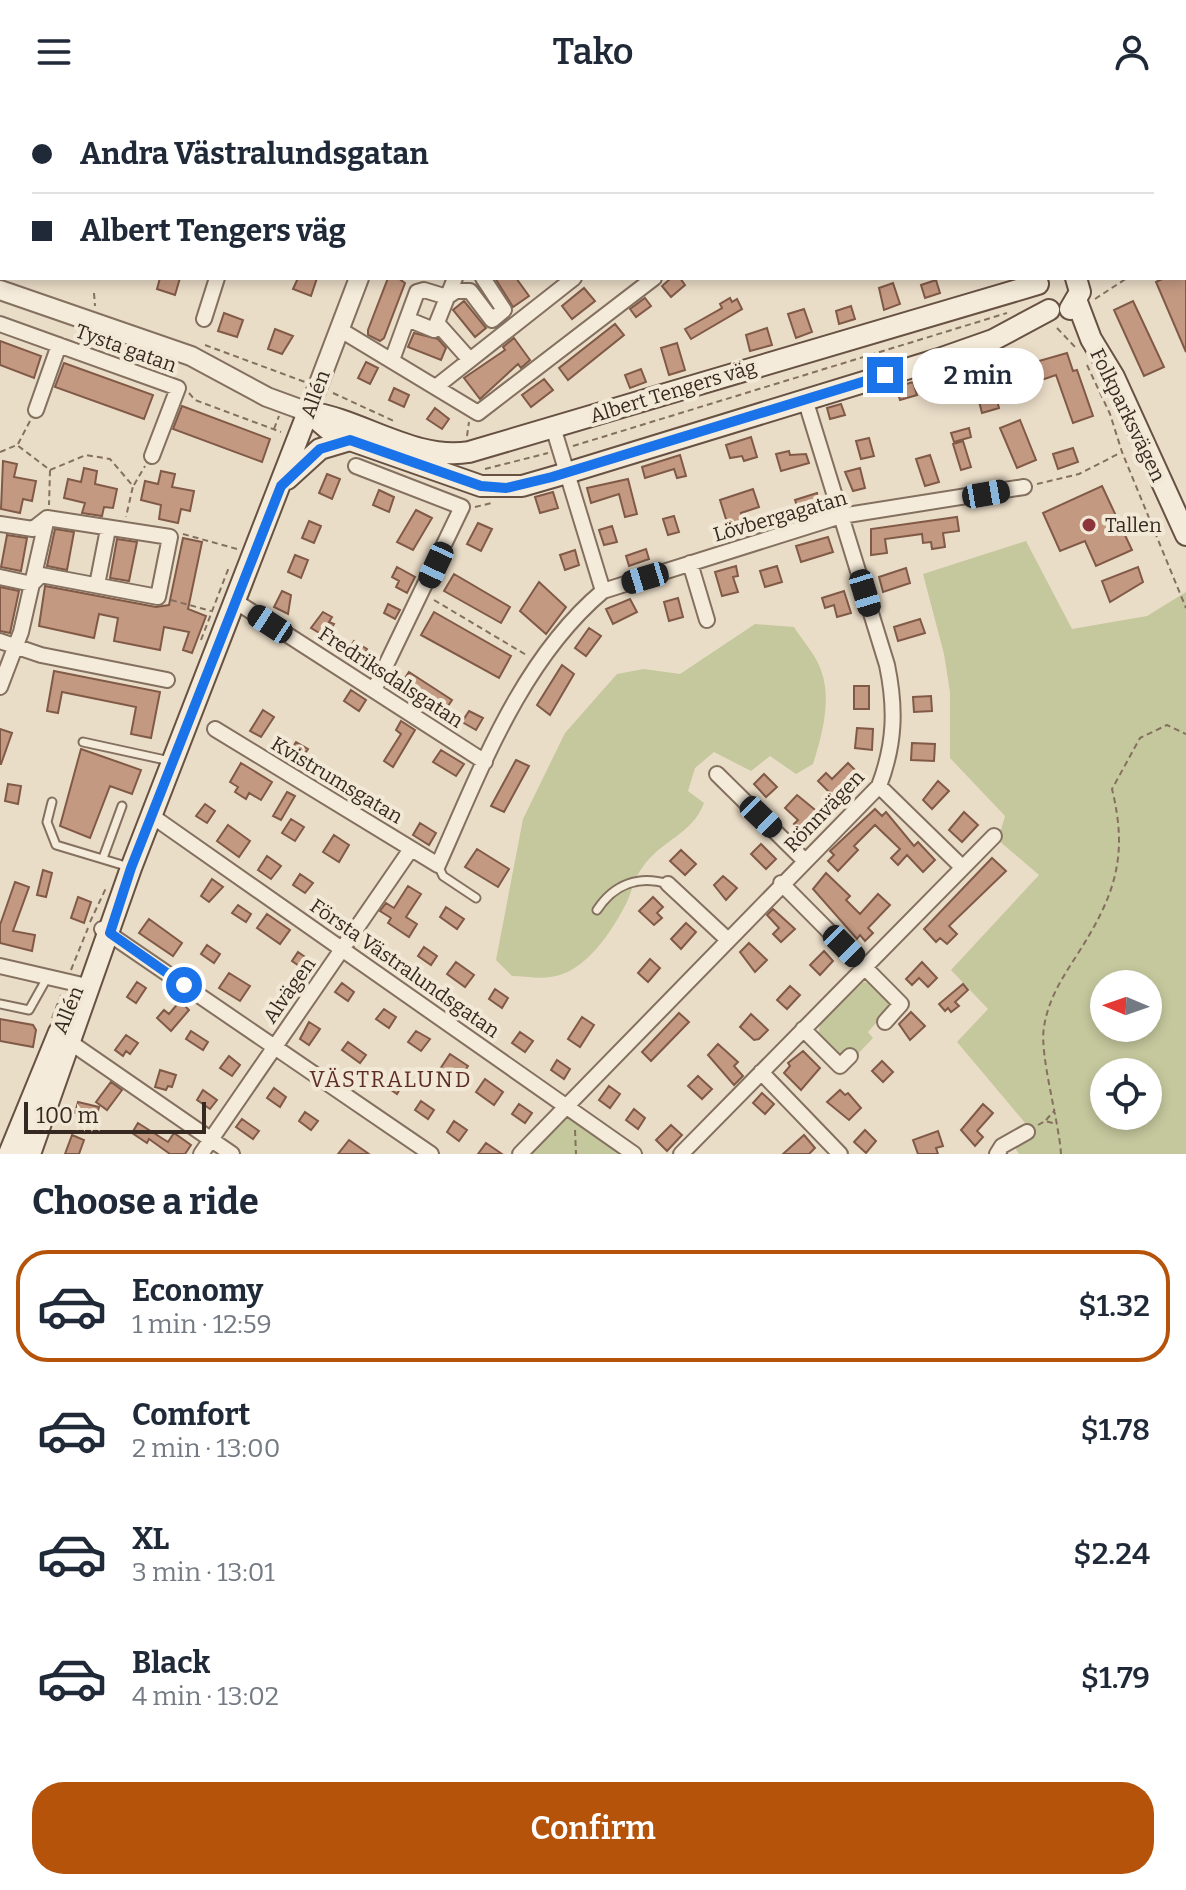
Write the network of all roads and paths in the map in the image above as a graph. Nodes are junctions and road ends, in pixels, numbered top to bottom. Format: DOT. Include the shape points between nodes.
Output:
graph roads {
  1 [pos="216,280"];
  2 [pos="358,280"];
  3 [pos="454,280"];
  4 [pos="480,280"];
  5 [pos="483,280"];
  6 [pos="571,280"];
  7 [pos="651,280"];
  8 [pos="1040,280"];
  9 [pos="1098,280"];
  10 [pos="1121,280"];
  11 [pos="0,290"];
  12 [pos="470,291"];
  13 [pos="94,293"];
  14 [pos="1082,293"];
  15 [pos="447,297"];
  16 [pos="95,306"];
  17 [pos="1015,311"];
  18 [pos="1054,317"];
  19 [pos="204,319"];
  20 [pos="407,319"];
  21 [pos="437,323"];
  22 [pos="0,324"];
  23 [pos="339,329"];
  24 [pos="1091,339"];
  25 [pos="59,345"];
  26 [pos="392,360"];
  27 [pos="470,360"];
  28 [pos="292,377"];
  29 [pos="299,380"];
  30 [pos="437,386"];
  31 [pos="183,389"];
  32 [pos="336,395"];
  33 [pos="805,399"];
  34 [pos="36,410"];
  35 [pos="308,412"];
  36 [pos="399,424"];
  37 [pos="553,427"];
  38 [pos="282,432"];
  39 [pos="350,440"];
  40 [pos="467,440"];
  41 [pos="459,441"];
  42 [pos="17,445"];
  43 [pos="560,450"];
  44 [pos="0,452"];
  45 [pos="1122,452"];
  46 [pos="152,456"];
  47 [pos="356,466"];
  48 [pos="486,469"];
  49 [pos="50,470"];
  50 [pos="567,473"];
  51 [pos="133,486"];
  52 [pos="281,486"];
  53 [pos="1024,487"];
  54 [pos="841,516"];
  55 [pos="47,518"];
  56 [pos="0,524"];
  57 [pos="115,530"];
  58 [pos="1186,535"];
  59 [pos="170,537"];
  60 [pos="237,549"];
  61 [pos="690,563"];
  62 [pos="0,577"];
  63 [pos="32,584"];
  64 [pos="97,585"];
  65 [pos="603,591"];
  66 [pos="422,594"];
  67 [pos="158,597"];
  68 [pos="235,601"];
  69 [pos="1186,608"];
  70 [pos="212,611"];
  71 [pos="707,620"];
  72 [pos="0,641"];
  73 [pos="16,646"];
  74 [pos="541,664"];
  75 [pos="167,680"];
  76 [pos="0,687"];
  77 [pos="374,690"];
  78 [pos="215,729"];
  79 [pos="1186,734"];
  80 [pos="83,742"];
  81 [pos="172,762"];
  82 [pos="485,762"];
  83 [pos="717,774"];
  84 [pos="879,786"];
  85 [pos="52,802"];
  86 [pos="122,806"];
  87 [pos="152,816"];
  88 [pos="994,836"];
  89 [pos="411,849"];
  90 [pos="103,858"];
  91 [pos="805,861"];
  92 [pos="438,865"];
  93 [pos="961,866"];
  94 [pos="131,868"];
  95 [pos="781,883"];
  96 [pos="668,884"];
  97 [pos="476,898"];
  98 [pos="597,910"];
  99 [pos="106,931"];
  100 [pos="728,940"];
  101 [pos="342,949"];
  102 [pos="0,966"];
  103 [pos="865,967"];
  104 [pos="48,976"];
  105 [pos="84,985"];
  106 [pos="0,1004"];
  107 [pos="885,1022"];
  108 [pos="803,1029"];
  109 [pos="64,1038"];
  110 [pos="274,1048"];
  111 [pos="850,1056"];
  112 [pos="761,1072"];
  113 [pos="572,1109"];
  114 [pos="1055,1110"];
  115 [pos="1045,1121"];
  116 [pos="1057,1124"];
  117 [pos="1027,1132"];
  118 [pos="211,1139"];
  119 [pos="429,1153"];
  120 [pos="9,1154"];
  121 [pos="30,1154"];
  122 [pos="201,1154"];
  123 [pos="232,1154"];
  124 [pos="520,1154"];
  125 [pos="576,1154"];
  126 [pos="634,1154"];
  127 [pos="681,1154"];
  128 [pos="840,1154"];
  129 [pos="997,1154"];
  130 [pos="1061,1154"];
  1 -- 19 [label="street"];
  2 -- 23 [label="street, Allén"];
  3 -- 15 [label="street"];
  4 -- 12 [label="street"];
  5 -- 12 [label="street" via="504,310 492,320"];
  6 -- 27 [label="street"];
  7 -- 30 [label="street" via="478,413"];
  8 -- 18 [label="main road" via="1038,299"];
  8 -- 37 [label="main road, Albert Tengers väg"];
  9 -- 14 [label="main road"];
  10 -- 14 [label="path"];
  11 -- 35 [label="street, Albert Tengers väg" via="191,356 267,397"];
  12 -- 15 [label="street"];
  13 -- 16 [label="path"];
  14 -- 18 [label="main road, Albert Tengers väg" via="1068,311"];
  14 -- 24 [label="main road, Folkparksvägen"];
  15 -- 20 [label="street" via="417,292"];
  15 -- 21 [label="street"];
  17 -- 43 [label="path"];
  18 -- 24 [label="main road, Folkparksvägen"];
  18 -- 33 [label="main road, Albert Tengers väg"];
  18 -- 45 [label="path" via="1083,357"];
  20 -- 21 [label="street" via="434,330"];
  20 -- 26 [label="street"];
  21 -- 27 [label="street"];
  22 -- 25 [label="street, Tysta gatan"];
  23 -- 26 [label="street"];
  23 -- 35 [label="street, Allén"];
  24 -- 58 [label="main road, Folkparksvägen" via="1114,377"];
  25 -- 31 [label="street, Tysta gatan"];
  25 -- 34 [label="street, Tysta gatan"];
  26 -- 30 [label="street"];
  27 -- 30 [label="street"];
  28 -- 29 [label="path"];
  31 -- 38 [label="path" via="195,400"];
  31 -- 46 [label="street, Tysta gatan"];
  32 -- 36 [label="path"];
  33 -- 50 [label="main road, Albert Tengers väg"];
  33 -- 54 [label="street, Rönnvägen"];
  34 -- 42 [label="path"];
  35 -- 37 [label="main road, Albert Tengers väg" via="335,416 445,454"];
  35 -- 39 [label="main road, Albert Tengers väg"];
  35 -- 52 [label="main road, Allén"];
  37 -- 43 [label="street"];
  39 -- 50 [label="main road, Albert Tengers väg" via="481,486 522,486"];
  39 -- 52 [label="main road" via="320,449"];
  40 -- 41 [label="path"];
  42 -- 44 [label="path"];
  42 -- 49 [label="path"];
  43 -- 48 [label="path"];
  43 -- 50 [label="street"];
  45 -- 53 [label="path" via="1079,474"];
  45 -- 69 [label="path"];
  46 -- 51 [label="path"];
  47 -- 66 [label="street" via="462,507"];
  49 -- 51 [label="path" via="86,455 110,459"];
  49 -- 55 [label="path"];
  50 -- 65 [label="street"];
  51 -- 57 [label="path"];
  52 -- 68 [label="main road, Allén"];
  53 -- 54 [label="street, Lövbergagatan"];
  54 -- 61 [label="street, Lövbergagatan"];
  54 -- 84 [label="street, Rönnvägen" via="894,698 894,732"];
  55 -- 56 [label="street" via="33,529"];
  55 -- 57 [label="street"];
  55 -- 63 [label="street"];
  57 -- 59 [label="street"];
  57 -- 64 [label="street"];
  59 -- 60 [label="path" via="193,535"];
  59 -- 67 [label="street"];
  61 -- 65 [label="street, Lövbergagatan"];
  61 -- 71 [label="street"];
  62 -- 63 [label="street"];
  63 -- 64 [label="street" via="41,575"];
  63 -- 73 [label="street"];
  64 -- 67 [label="street"];
  65 -- 74 [label="street, Lövbergagatan" via="578,612"];
  66 -- 74 [label="path"];
  66 -- 77 [label="street"];
  67 -- 70 [label="path"];
  68 -- 77 [label="street, Fredriksdalsgatan"];
  68 -- 81 [label="main road, Allén"];
  72 -- 73 [label="street"];
  73 -- 75 [label="street"];
  73 -- 76 [label="street"];
  74 -- 82 [label="street, Lövbergagatan" via="509,711"];
  77 -- 82 [label="street, Fredriksdalsgatan"];
  78 -- 89 [label="street, Kvistrumsgatan"];
  79 -- 114 [label="path" via="1167,725 1140,738 1112,789 1121,828 1118,871 1105,911 1055,989 1043,1029"];
  80 -- 81 [label="lane"];
  81 -- 87 [label="main road, Allén"];
  82 -- 92 [label="street, Lövbergagatan"];
  83 -- 91 [label="street"];
  84 -- 91 [label="street, Rönnvägen"];
  84 -- 93 [label="street"];
  85 -- 90 [label="lane" via="47,822 56,845"];
  86 -- 90 [label="lane"];
  87 -- 94 [label="main road, Allén"];
  87 -- 101 [label="street, Första Västralundsgatan"];
  88 -- 93 [label="street"];
  89 -- 92 [label="street, Kvistrumsgatan"];
  89 -- 101 [label="street, Alvägen"];
  90 -- 94 [label="lane"];
  91 -- 95 [label="street, Rönnvägen"];
  92 -- 97 [label="lane" via="443,876"];
  93 -- 103 [label="street"];
  94 -- 99 [label="main road, Allén"];
  95 -- 100 [label="street, Rönnvägen"];
  95 -- 103 [label="street"];
  96 -- 98 [label="lane" via="651,879 610,891"];
  96 -- 100 [label="street"];
  99 -- 105 [label="main road, Allén"];
  99 -- 110 [label="street"];
  100 -- 113 [label="street, Rönnvägen"];
  101 -- 110 [label="street, Alvägen"];
  101 -- 113 [label="street, Första Västralundsgatan"];
  102 -- 104 [label="street"];
  103 -- 107 [label="street" via="901,1004"];
  103 -- 108 [label="street"];
  104 -- 105 [label="street"];
  104 -- 106 [label="lane" via="29,1010"];
  105 -- 109 [label="main road, Allén"];
  108 -- 111 [label="street" via="840,1066"];
  108 -- 112 [label="street"];
  109 -- 118 [label="street"];
  109 -- 120 [label="main road, Allén"];
  109 -- 121 [label="main road, Allén"];
  110 -- 118 [label="street, Alvägen"];
  110 -- 119 [label="street"];
  112 -- 127 [label="street"];
  112 -- 128 [label="street"];
  113 -- 124 [label="street, Rönnvägen"];
  113 -- 125 [label="path"];
  113 -- 126 [label="street, Första Västralundsgatan"];
  114 -- 115 [label="path"];
  114 -- 116 [label="path"];
  115 -- 116 [label="path"];
  115 -- 117 [label="path"];
  116 -- 130 [label="path"];
  117 -- 129 [label="street"];
  118 -- 122 [label="street, Alvägen"];
  118 -- 123 [label="street"];
}
